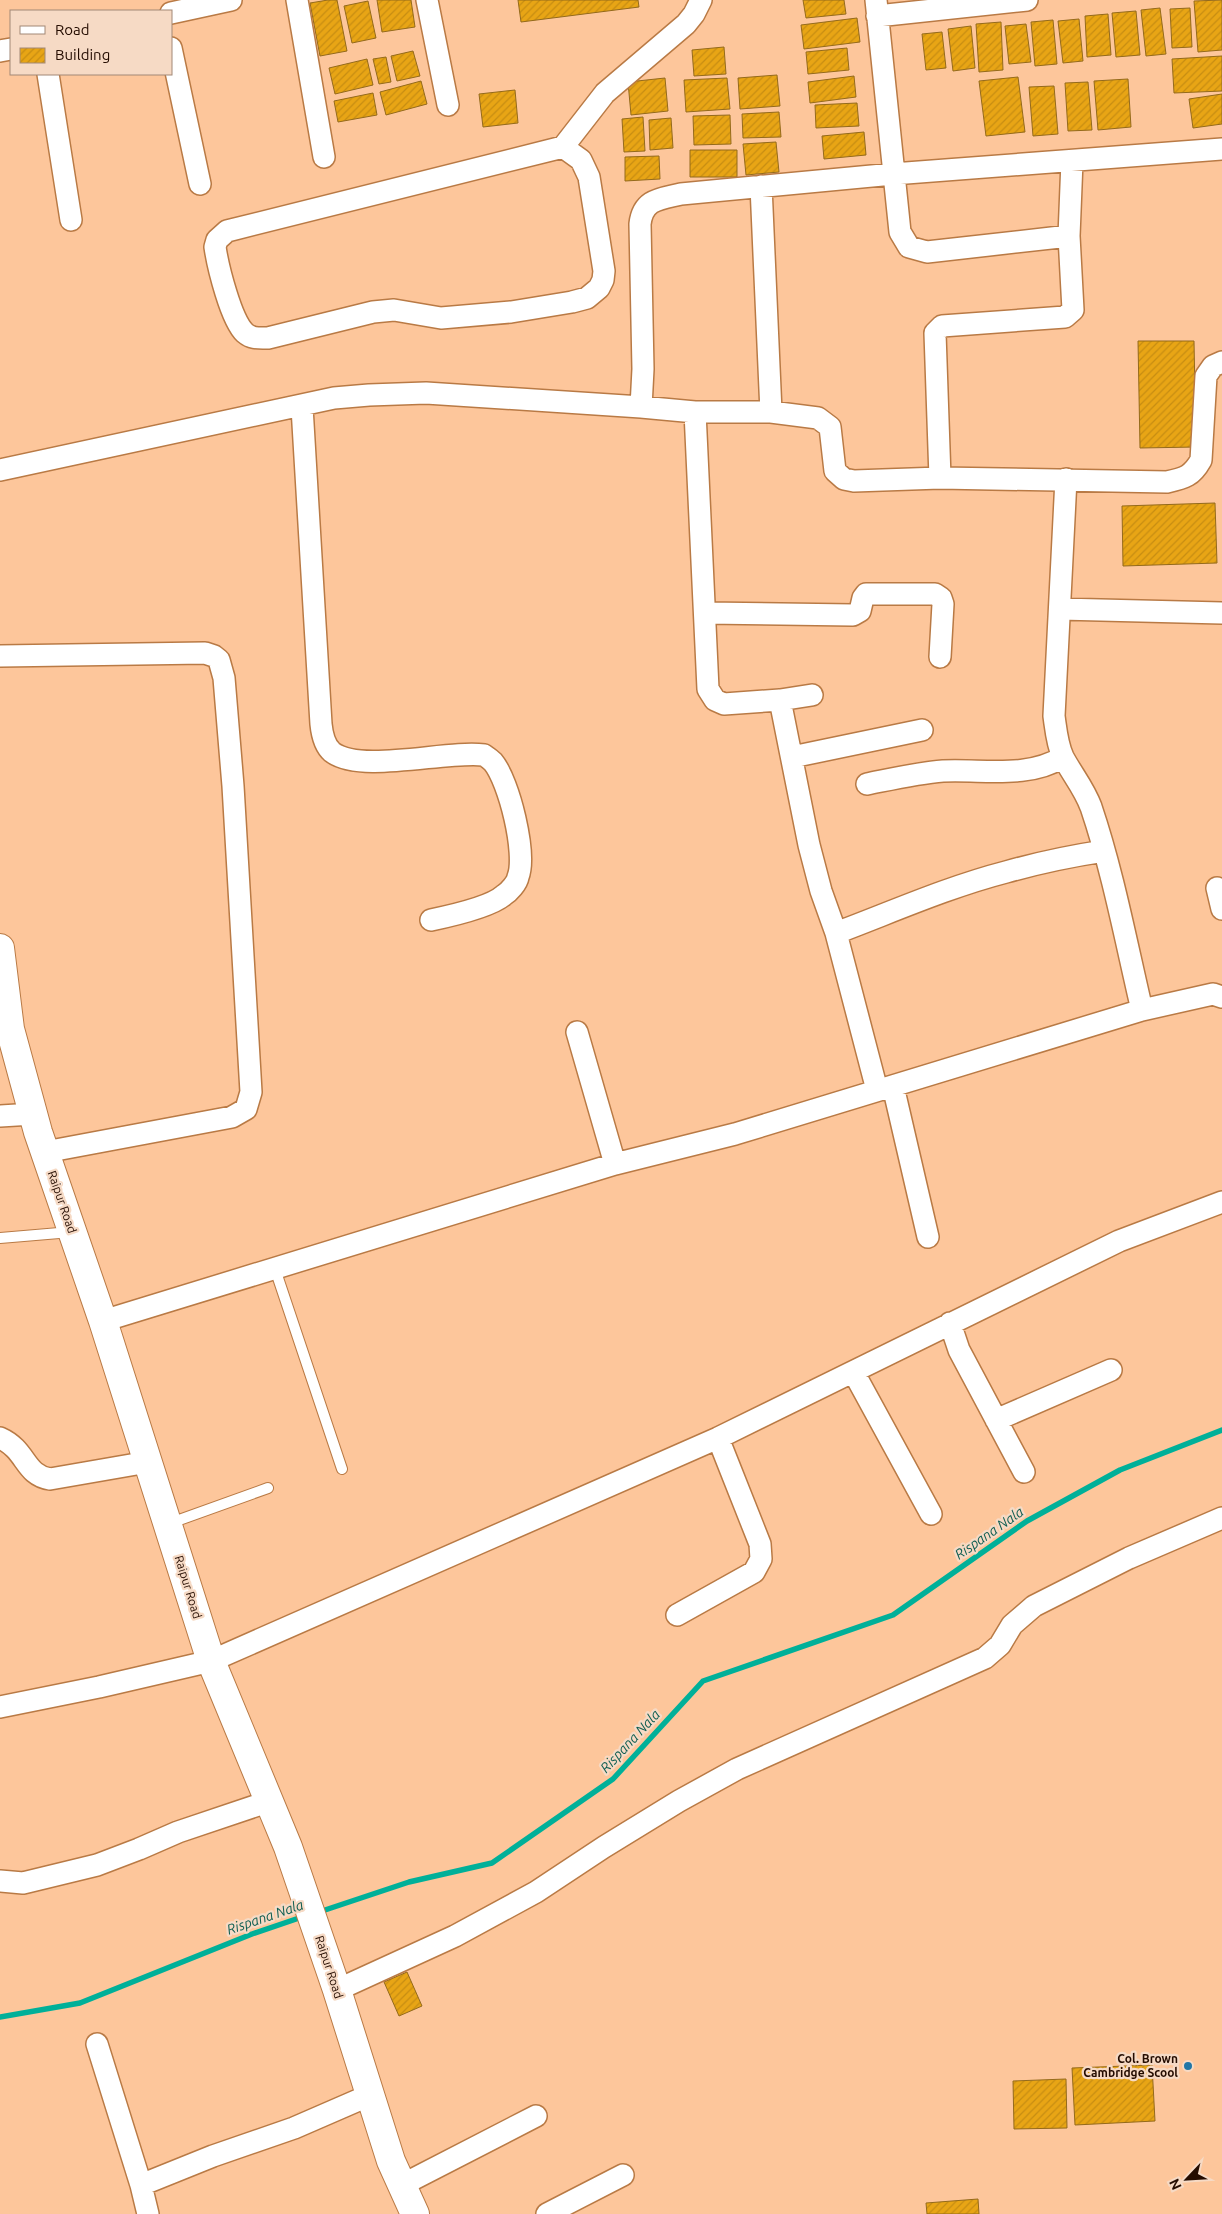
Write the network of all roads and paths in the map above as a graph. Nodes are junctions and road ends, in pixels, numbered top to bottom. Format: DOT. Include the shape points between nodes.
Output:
graph roads {
  1 [pos="231,0"];
  2 [pos="297,0"];
  3 [pos="427,0"];
  4 [pos="701,0"];
  5 [pos="1027,0"];
  6 [pos="876,8"];
  7 [pos="172,13"];
  8 [pos="172,53"];
  9 [pos="48,75"];
  10 [pos="448,105"];
  11 [pos="563,147"];
  12 [pos="1222,149"];
  13 [pos="324,157"];
  14 [pos="1072,161"];
  15 [pos="893,174"];
  16 [pos="200,184"];
  17 [pos="761,186"];
  18 [pos="71,220"];
  19 [pos="1069,236"];
  20 [pos="1222,362"];
  21 [pos="302,407"];
  22 [pos="641,407"];
  23 [pos="695,412"];
  24 [pos="771,412"];
  25 [pos="0,470"];
  26 [pos="940,478"];
  27 [pos="1066,480"];
  28 [pos="1060,609"];
  29 [pos="1222,612"];
  30 [pos="705,613"];
  31 [pos="0,656"];
  32 [pos="940,657"];
  33 [pos="812,695"];
  34 [pos="780,700"];
  35 [pos="922,730"];
  36 [pos="792,757"];
  37 [pos="1064,757"];
  38 [pos="868,784"];
  39 [pos="1104,851"];
  40 [pos="1217,888"];
  41 [pos="1222,909"];
  42 [pos="432,920"];
  43 [pos="836,933"];
  44 [pos="0,948"];
  45 [pos="1222,997"];
  46 [pos="1142,1010"];
  47 [pos="5,1029"];
  48 [pos="577,1032"];
  49 [pos="885,1088"];
  50 [pos="33,1114"];
  51 [pos="0,1116"];
  52 [pos="45,1152"];
  53 [pos="614,1164"];
  54 [pos="1222,1202"];
  55 [pos="72,1232"];
  56 [pos="928,1237"];
  57 [pos="0,1238"];
  58 [pos="275,1269"];
  59 [pos="102,1321"];
  60 [pos="950,1323"];
  61 [pos="1111,1370"];
  62 [pos="854,1373"];
  63 [pos="996,1420"];
  64 [pos="0,1438"];
  65 [pos="718,1438"];
  66 [pos="148,1462"];
  67 [pos="342,1469"];
  68 [pos="1024,1472"];
  69 [pos="268,1488"];
  70 [pos="931,1514"];
  71 [pos="1222,1518"];
  72 [pos="168,1524"];
  73 [pos="676,1615"];
  74 [pos="211,1661"];
  75 [pos="0,1706"];
  76 [pos="270,1801"];
  77 [pos="0,1880"];
  78 [pos="337,1990"];
  79 [pos="97,2044"];
  80 [pos="370,2095"];
  81 [pos="536,2116"];
  82 [pos="623,2175"];
  83 [pos="141,2185"];
  84 [pos="402,2185"];
  85 [pos="148,2214"];
  86 [pos="415,2214"];
  87 [pos="546,2214"];
  1 -- 7 [label="street"];
  2 -- 13 [label="street"];
  3 -- 10 [label="street"];
  4 -- 11 [label="street" via="686,24 605,93"];
  5 -- 6 [label="street"];
  6 -- 15 [label="street"];
  8 -- 16 [label="street"];
  9 -- 18 [label="street"];
  11 -- 11 [label="street" via="581,160 589,177 604,271 599,288 587,298 511,312 458,317 441,318 394,310 373,312 268,338 246,334 236,322 215,247 217,240 227,231"];
  12 -- 14 [label="street"];
  14 -- 15 [label="street"];
  14 -- 19 [label="street"];
  15 -- 17 [label="street"];
  15 -- 19 [label="street" via="900,232 910,247 917,250 927,252"];
  17 -- 22 [label="street" via="681,194 651,202 644,208 640,224"];
  17 -- 24 [label="street"];
  19 -- 26 [label="street" via="1073,310 1068,316 942,326 935,332"];
  20 -- 27 [label="street" via="1213,366 1206,376 1201,460 1194,472 1167,482"];
  21 -- 22 [label="street" via="334,398 426,393"];
  21 -- 25 [label="street"];
  21 -- 42 [label="street" via="321,724 327,745 333,752 349,759 373,761 484,756 493,762 512,811 521,855 518,878 504,896 468,912"];
  22 -- 23 [label="street"];
  23 -- 24 [label="street"];
  23 -- 30 [label="street"];
  24 -- 26 [label="street" via="818,418 827,423 835,471 844,479"];
  26 -- 27 [label="street"];
  27 -- 28 [label="street"];
  28 -- 29 [label="street"];
  28 -- 37 [label="street" via="1054,716 1057,739"];
  30 -- 32 [label="street" via="853,615 860,611 866,594 935,594 943,604"];
  30 -- 34 [label="street" via="706,677 708,689 715,700 724,704"];
  31 -- 52 [label="street" via="205,653 219,660 224,678 251,1092 246,1109 232,1117"];
  33 -- 34 [label="street"];
  34 -- 36 [label="street"];
  35 -- 36 [label="street"];
  36 -- 43 [label="street" via="809,845"];
  37 -- 38 [label="street" via="1035,769 943,771"];
  37 -- 39 [label="street" via="1090,805"];
  39 -- 43 [label="street" via="1004,872"];
  39 -- 46 [label="street"];
  40 -- 41 [label="street"];
  43 -- 49 [label="street"];
  44 -- 47 [label="main road, Raipur Road"];
  45 -- 46 [label="street" via="1213,994"];
  46 -- 49 [label="street"];
  47 -- 50 [label="main road, Raipur Road"];
  48 -- 53 [label="street"];
  49 -- 53 [label="street" via="735,1134"];
  49 -- 56 [label="street"];
  50 -- 51 [label="street"];
  50 -- 52 [label="main road, Raipur Road"];
  52 -- 55 [label="main road, Raipur Road"];
  53 -- 58 [label="street"];
  54 -- 60 [label="street" via="1119,1241"];
  55 -- 57 [label="lane"];
  55 -- 59 [label="main road, Raipur Road"];
  58 -- 59 [label="street"];
  58 -- 67 [label="lane"];
  59 -- 66 [label="main road, Raipur Road"];
  60 -- 62 [label="street"];
  60 -- 63 [label="street" via="958,1350"];
  61 -- 63 [label="street"];
  62 -- 65 [label="street"];
  62 -- 70 [label="street"];
  63 -- 68 [label="street"];
  64 -- 66 [label="street" via="20,1452 32,1472 40,1478"];
  65 -- 73 [label="street" via="760,1544 761,1558 754,1572"];
  65 -- 74 [label="street"];
  66 -- 72 [label="main road, Raipur Road"];
  69 -- 72 [label="lane"];
  71 -- 78 [label="street" via="1129,1558 1034,1606 1012,1625 1000,1645 985,1658 738,1769 679,1801 536,1892 455,1936"];
  72 -- 74 [label="main road, Raipur Road"];
  74 -- 75 [label="street"];
  74 -- 76 [label="main road, Raipur Road"];
  76 -- 77 [label="street" via="97,1864 23,1883"];
  76 -- 78 [label="main road, Raipur Road"];
  78 -- 80 [label="main road, Raipur Road"];
  79 -- 83 [label="street"];
  80 -- 83 [label="street" via="294,2128"];
  80 -- 84 [label="main road, Raipur Road"];
  81 -- 84 [label="street"];
  82 -- 87 [label="street"];
  83 -- 85 [label="street"];
  84 -- 86 [label="main road, Raipur Road"];
}
